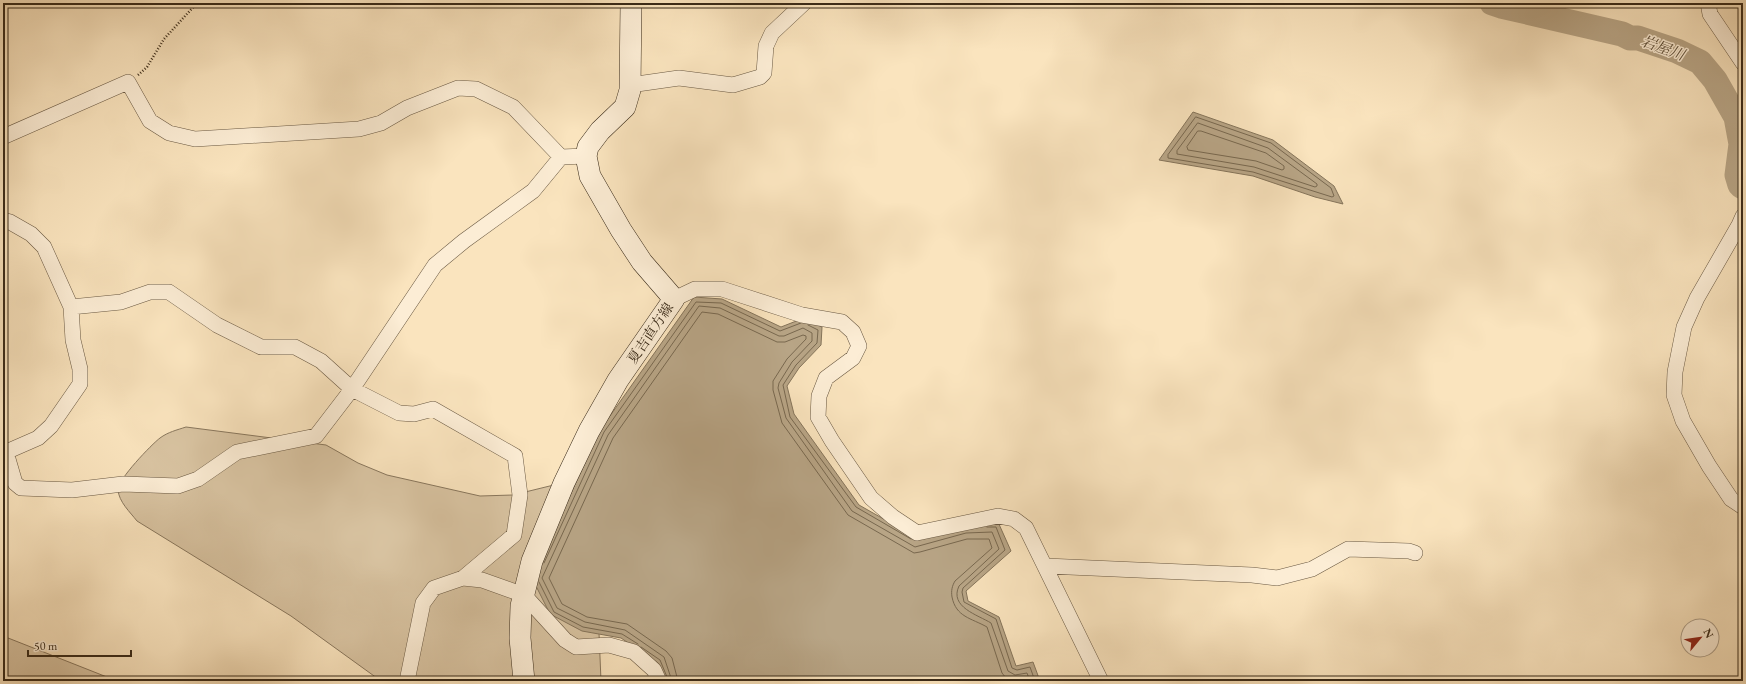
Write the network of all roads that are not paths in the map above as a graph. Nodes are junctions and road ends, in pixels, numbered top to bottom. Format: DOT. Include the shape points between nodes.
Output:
graph roads {
  1 [pos="631,3"];
  2 [pos="804,3"];
  3 [pos="1708,3"];
  4 [pos="1743,63"];
  5 [pos="630,85"];
  6 [pos="3,137"];
  7 [pos="586,156"];
  8 [pos="561,157"];
  9 [pos="1743,216"];
  10 [pos="3,220"];
  11 [pos="674,299"];
  12 [pos="71,307"];
  13 [pos="352,389"];
  14 [pos="4,451"];
  15 [pos="1743,507"];
  16 [pos="1415,553"];
  17 [pos="1046,566"];
  18 [pos="463,578"];
  19 [pos="524,595"];
  20 [pos="407,681"];
  21 [pos="524,681"];
  22 [pos="659,681"];
  23 [pos="1101,681"];
  1 -- 5 [label="main road"];
  2 -- 5 [label="street" via="772,34 766,46 764,73 760,77 733,85 679,78"];
  3 -- 4 [label="street" via="1710,14"];
  5 -- 7 [label="main road" via="625,107 600,131 588,147"];
  6 -- 8 [label="street" via="128,82 150,122 169,133 195,139 359,129 381,123 407,108 458,88 476,89 513,107"];
  7 -- 8 [label="street"];
  7 -- 11 [label="main road, 夏吉直方線" via="590,176 621,230 642,262"];
  8 -- 13 [label="street" via="533,191 435,265"];
  9 -- 15 [label="street" via="1697,298 1684,328 1675,372 1674,394 1683,421 1709,466 1731,499"];
  10 -- 12 [label="street" via="31,234 44,247"];
  11 -- 17 [label="street" via="695,289 722,289 802,315 842,322 853,332 859,346 853,358 826,378 818,396 818,417 871,498 917,533 998,516 1014,519 1026,528"];
  11 -- 19 [label="main road, 夏吉直方線" via="618,380 589,431 564,483 532,561"];
  12 -- 13 [label="street" via="121,302 150,292 169,292 217,325 262,347 295,348 321,361"];
  12 -- 14 [label="street" via="80,384 51,426 38,438"];
  13 -- 14 [label="street" via="316,436 237,452 198,479 178,486 123,484 72,490 21,488 15,483"];
  13 -- 18 [label="street" via="399,413 414,414 433,409 515,456 520,495 514,535"];
  16 -- 17 [label="street" via="1409,550 1348,549 1312,569 1277,578"];
  17 -- 23 [label="street"];
  18 -- 19 [label="street" via="482,580"];
  18 -- 20 [label="street" via="434,588 423,603"];
  19 -- 21 [label="main road, 夏吉直方線" via="520,638"];
  19 -- 22 [label="street" via="565,640 576,647 609,645 634,652 654,670"];
}
